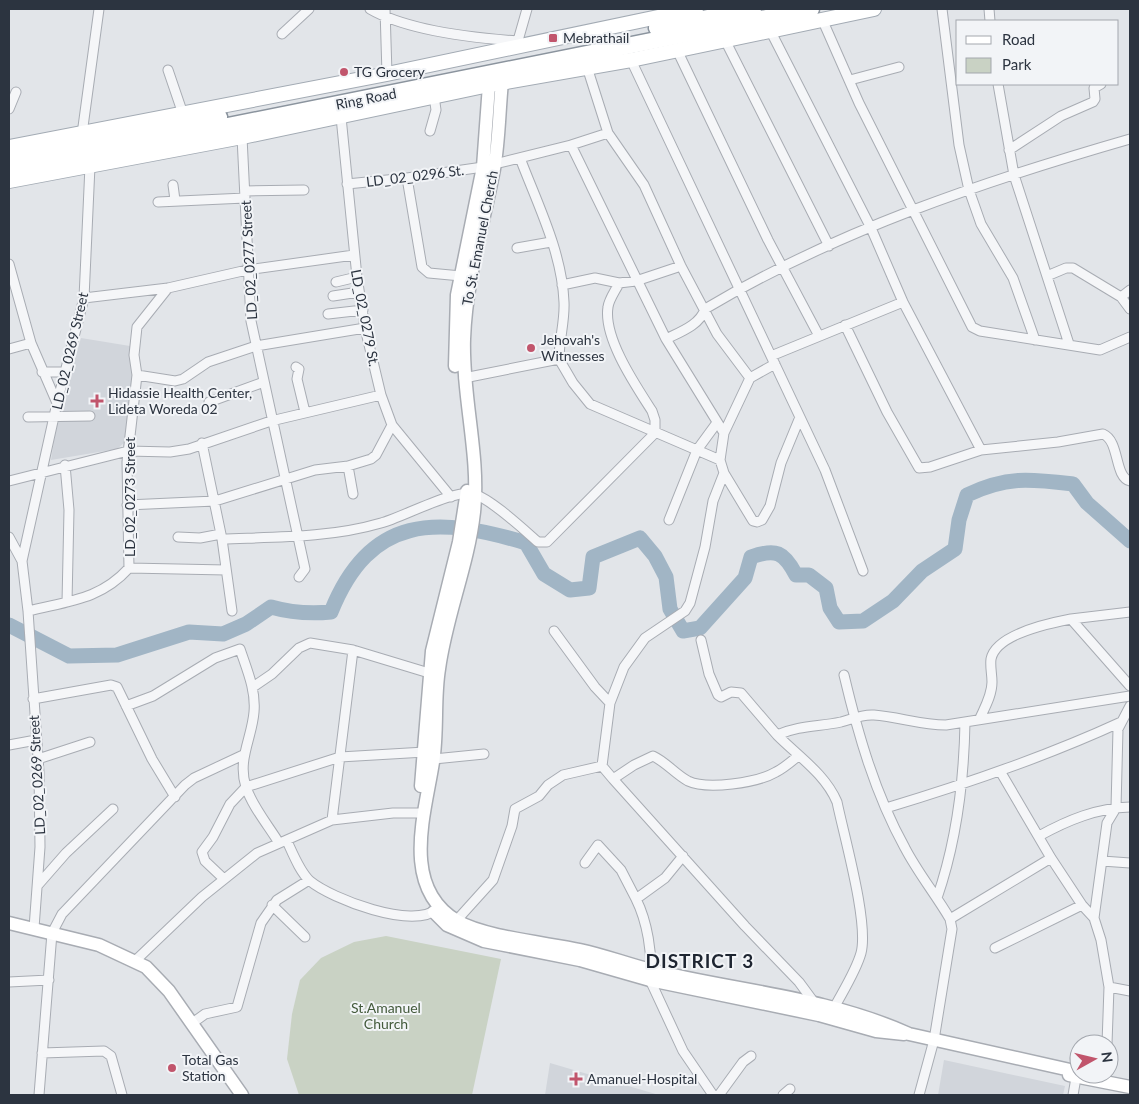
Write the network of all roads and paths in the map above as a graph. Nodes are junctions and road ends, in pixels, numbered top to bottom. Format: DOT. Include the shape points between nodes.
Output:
graph roads {
  1 [pos="99,9"];
  2 [pos="309,9"];
  3 [pos="370,9"];
  4 [pos="527,9"];
  5 [pos="696,9"];
  6 [pos="753,9"];
  7 [pos="874,9"];
  8 [pos="942,9"];
  9 [pos="658,12"];
  10 [pos="384,13"];
  11 [pos="816,14"];
  12 [pos="770,30"];
  13 [pos="282,34"];
  14 [pos="725,40"];
  15 [pos="517,44"];
  16 [pos="677,50"];
  17 [pos="631,60"];
  18 [pos="587,67"];
  19 [pos="899,67"];
  20 [pos="168,70"];
  21 [pos="387,74"];
  22 [pos="850,80"];
  23 [pos="496,84"];
  24 [pos="998,85"];
  25 [pos="1099,85"];
  26 [pos="16,92"];
  27 [pos="434,96"];
  28 [pos="9,109"];
  29 [pos="183,114"];
  30 [pos="341,117"];
  31 [pos="430,131"];
  32 [pos="608,133"];
  33 [pos="82,134"];
  34 [pos="242,137"];
  35 [pos="1130,139"];
  36 [pos="571,145"];
  37 [pos="9,147"];
  38 [pos="1009,150"];
  39 [pos="520,158"];
  40 [pos="9,159"];
  41 [pos="90,166"];
  42 [pos="489,166"];
  43 [pos="9,170"];
  44 [pos="1014,175"];
  45 [pos="407,178"];
  46 [pos="9,180"];
  47 [pos="347,184"];
  48 [pos="173,185"];
  49 [pos="304,190"];
  50 [pos="969,190"];
  51 [pos="245,194"];
  52 [pos="175,200"];
  53 [pos="158,202"];
  54 [pos="913,211"];
  55 [pos="870,228"];
  56 [pos="552,242"];
  57 [pos="829,246"];
  58 [pos="517,248"];
  59 [pos="354,255"];
  60 [pos="9,264"];
  61 [pos="681,266"];
  62 [pos="782,268"];
  63 [pos="247,270"];
  64 [pos="461,276"];
  65 [pos="1046,276"];
  66 [pos="357,278"];
  67 [pos="636,281"];
  68 [pos="336,282"];
  69 [pos="620,283"];
  70 [pos="562,285"];
  71 [pos="168,288"];
  72 [pos="741,288"];
  73 [pos="1130,290"];
  74 [pos="359,292"];
  75 [pos="333,296"];
  76 [pos="1121,297"];
  77 [pos="84,298"];
  78 [pos="903,302"];
  79 [pos="705,309"];
  80 [pos="1130,309"];
  81 [pos="363,310"];
  82 [pos="328,314"];
  83 [pos="845,325"];
  84 [pos="365,328"];
  85 [pos="819,336"];
  86 [pos="1130,337"];
  87 [pos="666,339"];
  88 [pos="1035,340"];
  89 [pos="32,343"];
  90 [pos="1069,344"];
  91 [pos="256,346"];
  92 [pos="9,349"];
  93 [pos="559,359"];
  94 [pos="773,360"];
  95 [pos="296,367"];
  96 [pos="42,372"];
  97 [pos="65,372"];
  98 [pos="137,375"];
  99 [pos="464,378"];
  100 [pos="750,378"];
  101 [pos="264,382"];
  102 [pos="380,395"];
  103 [pos="209,402"];
  104 [pos="57,403"];
  105 [pos="305,412"];
  106 [pos="55,416"];
  107 [pos="90,416"];
  108 [pos="28,417"];
  109 [pos="800,417"];
  110 [pos="272,421"];
  111 [pos="716,424"];
  112 [pos="392,425"];
  113 [pos="655,433"];
  114 [pos="724,433"];
  115 [pos="202,444"];
  116 [pos="697,450"];
  117 [pos="981,450"];
  118 [pos="128,452"];
  119 [pos="720,460"];
  120 [pos="65,465"];
  121 [pos="348,466"];
  122 [pos="42,472"];
  123 [pos="724,474"];
  124 [pos="284,478"];
  125 [pos="9,481"];
  126 [pos="1130,481"];
  127 [pos="471,493"];
  128 [pos="353,494"];
  129 [pos="450,496"];
  130 [pos="215,501"];
  131 [pos="127,505"];
  132 [pos="670,520"];
  133 [pos="178,537"];
  134 [pos="222,537"];
  135 [pos="299,537"];
  136 [pos="10,541"];
  137 [pos="464,543"];
  138 [pos="22,561"];
  139 [pos="130,568"];
  140 [pos="226,570"];
  141 [pos="863,571"];
  142 [pos="299,577"];
  143 [pos="67,602"];
  144 [pos="28,611"];
  145 [pos="232,611"];
  146 [pos="1130,612"];
  147 [pos="1071,619"];
  148 [pos="554,632"];
  149 [pos="700,640"];
  150 [pos="352,650"];
  151 [pos="429,673"];
  152 [pos="844,675"];
  153 [pos="1130,686"];
  154 [pos="253,687"];
  155 [pos="1130,696"];
  156 [pos="33,699"];
  157 [pos="610,703"];
  158 [pos="126,706"];
  159 [pos="1130,706"];
  160 [pos="854,717"];
  161 [pos="980,718"];
  162 [pos="965,722"];
  163 [pos="1121,722"];
  164 [pos="777,735"];
  165 [pos="36,740"];
  166 [pos="90,742"];
  167 [pos="9,746"];
  168 [pos="484,754"];
  169 [pos="243,755"];
  170 [pos="430,755"];
  171 [pos="798,756"];
  172 [pos="340,757"];
  173 [pos="38,759"];
  174 [pos="602,766"];
  175 [pos="1000,771"];
  176 [pos="613,780"];
  177 [pos="960,786"];
  178 [pos="246,787"];
  179 [pos="175,796"];
  180 [pos="1130,807"];
  181 [pos="886,808"];
  182 [pos="1116,808"];
  183 [pos="113,809"];
  184 [pos="419,813"];
  185 [pos="332,820"];
  186 [pos="1039,836"];
  187 [pos="283,842"];
  188 [pos="683,856"];
  189 [pos="1051,858"];
  190 [pos="1102,861"];
  191 [pos="585,863"];
  192 [pos="1130,863"];
  193 [pos="224,879"];
  194 [pos="310,880"];
  195 [pos="38,885"];
  196 [pos="937,898"];
  197 [pos="636,899"];
  198 [pos="272,905"];
  199 [pos="1082,905"];
  200 [pos="437,910"];
  201 [pos="1094,918"];
  202 [pos="950,920"];
  203 [pos="456,921"];
  204 [pos="9,923"];
  205 [pos="34,928"];
  206 [pos="52,933"];
  207 [pos="305,937"];
  208 [pos="995,948"];
  209 [pos="135,961"];
  210 [pos="650,975"];
  211 [pos="49,980"];
  212 [pos="9,982"];
  213 [pos="1109,987"];
  214 [pos="1130,991"];
  215 [pos="813,1001"];
  216 [pos="834,1008"];
  217 [pos="191,1024"];
  218 [pos="889,1034"];
  219 [pos="909,1034"];
  220 [pos="1107,1034"];
  221 [pos="933,1042"];
  222 [pos="42,1053"];
  223 [pos="751,1056"];
  224 [pos="1069,1071"];
  225 [pos="39,1095"];
  226 [pos="122,1095"];
  227 [pos="242,1095"];
  228 [pos="713,1095"];
  229 [pos="718,1095"];
  230 [pos="919,1095"];
  1 -- 33 [label="street"];
  2 -- 13 [label="street"];
  3 -- 10 [label="street"];
  4 -- 15 [label="street"];
  5 -- 9 [label="main road"];
  6 -- 40 [label="highway, Ring Road"];
  7 -- 11 [label="main road"];
  8 -- 50 [label="street"];
  9 -- 15 [label="main road"];
  10 -- 15 [label="street" via="458,36"];
  10 -- 21 [label="street"];
  11 -- 12 [label="main road"];
  11 -- 22 [label="street"];
  11 -- 43 [label="highway, Ring Road"];
  12 -- 14 [label="main road"];
  12 -- 55 [label="street"];
  14 -- 16 [label="main road"];
  14 -- 57 [label="street"];
  15 -- 21 [label="main road"];
  16 -- 17 [label="main road"];
  16 -- 62 [label="street"];
  17 -- 18 [label="main road"];
  17 -- 72 [label="street"];
  18 -- 23 [label="main road"];
  18 -- 32 [label="street"];
  19 -- 22 [label="street"];
  20 -- 29 [label="street"];
  21 -- 29 [label="main road"];
  22 -- 54 [label="street"];
  23 -- 27 [label="main road"];
  23 -- 42 [label="main road, To St. Emanuel Cherch"];
  24 -- 38 [label="street"];
  25 -- 38 [label="street" via="1094,88 1093,102 1072,110"];
  26 -- 28 [label="street"];
  27 -- 30 [label="main road"];
  27 -- 31 [label="street" via="436,110"];
  29 -- 33 [label="main road"];
  30 -- 34 [label="main road"];
  30 -- 47 [label="street, LD_02_0279 St."];
  32 -- 36 [label="street, LD_02_0296 St."];
  32 -- 61 [label="street" via="644,185"];
  33 -- 37 [label="main road"];
  34 -- 41 [label="main road"];
  34 -- 51 [label="street, LD_02_0277 Street"];
  35 -- 44 [label="street"];
  36 -- 39 [label="street, LD_02_0296 St."];
  36 -- 67 [label="street"];
  38 -- 44 [label="street"];
  39 -- 42 [label="street, LD_02_0296 St."];
  39 -- 56 [label="street"];
  41 -- 46 [label="main road"];
  41 -- 77 [label="street, LD_02_0269 Street"];
  42 -- 45 [label="street, LD_02_0296 St."];
  42 -- 64 [label="main road, To St. Emanuel Cherch"];
  42 -- 99 [label="main road, To St. Emanuel Cherch" via="467,299"];
  44 -- 50 [label="street"];
  44 -- 65 [label="street"];
  45 -- 47 [label="street, LD_02_0296 St."];
  45 -- 64 [label="street" via="422,267 429,273"];
  47 -- 59 [label="street, LD_02_0279 St."];
  48 -- 52 [label="street"];
  49 -- 51 [label="street"];
  50 -- 54 [label="street"];
  50 -- 88 [label="street" via="981,224 1013,278"];
  51 -- 52 [label="street"];
  51 -- 63 [label="street, LD_02_0277 Street"];
  52 -- 53 [label="street"];
  54 -- 55 [label="street"];
  54 -- 88 [label="street" via="972,327"];
  55 -- 57 [label="street"];
  55 -- 78 [label="street"];
  56 -- 58 [label="street"];
  56 -- 70 [label="street"];
  57 -- 62 [label="street"];
  59 -- 63 [label="street"];
  59 -- 66 [label="street, LD_02_0279 St."];
  60 -- 89 [label="street"];
  61 -- 67 [label="street"];
  61 -- 79 [label="street"];
  62 -- 72 [label="street"];
  62 -- 85 [label="street"];
  63 -- 71 [label="street"];
  63 -- 91 [label="street, LD_02_0277 Street"];
  64 -- 127 [label="main road, To St. Emanuel Cherch" via="455,362"];
  65 -- 76 [label="street" via="1072,268"];
  65 -- 90 [label="street"];
  66 -- 68 [label="street"];
  66 -- 74 [label="street, LD_02_0279 St."];
  67 -- 69 [label="street"];
  67 -- 87 [label="street"];
  69 -- 70 [label="street" via="595,278"];
  69 -- 113 [label="street" via="608,305 611,332 618,352 652,411"];
  70 -- 93 [label="street" via="564,318 559,334"];
  71 -- 77 [label="street"];
  71 -- 98 [label="street, LD_02_0273 Street" via="137,327 134,355"];
  72 -- 79 [label="street"];
  72 -- 94 [label="street"];
  73 -- 76 [label="street"];
  74 -- 75 [label="street"];
  74 -- 81 [label="street, LD_02_0279 St."];
  76 -- 80 [label="street"];
  77 -- 97 [label="street, LD_02_0269 Street"];
  78 -- 83 [label="street"];
  78 -- 117 [label="street"];
  79 -- 87 [label="street" via="697,322"];
  79 -- 100 [label="street" via="717,334"];
  81 -- 82 [label="street"];
  81 -- 84 [label="street, LD_02_0279 St."];
  83 -- 85 [label="street"];
  83 -- 117 [label="street" via="887,412 919,468"];
  84 -- 91 [label="street"];
  84 -- 102 [label="street, LD_02_0279 St."];
  85 -- 94 [label="street"];
  86 -- 90 [label="street" via="1100,350"];
  87 -- 111 [label="street"];
  88 -- 90 [label="street"];
  89 -- 92 [label="street"];
  89 -- 96 [label="street"];
  91 -- 98 [label="street" via="208,362 175,381"];
  91 -- 101 [label="street, LD_02_0277 Street"];
  93 -- 99 [label="street"];
  93 -- 113 [label="street" via="572,383 590,404"];
  94 -- 100 [label="street"];
  94 -- 109 [label="street"];
  95 -- 105 [label="street" via="299,369 297,379"];
  96 -- 97 [label="street"];
  96 -- 104 [label="street"];
  97 -- 104 [label="street, LD_02_0269 Street"];
  98 -- 118 [label="street, LD_02_0273 Street"];
  99 -- 127 [label="main road, To St. Emanuel Cherch" via="474,460"];
  100 -- 114 [label="street"];
  101 -- 103 [label="street"];
  101 -- 110 [label="street, LD_02_0277 Street"];
  102 -- 105 [label="street"];
  102 -- 112 [label="street, LD_02_0279 St."];
  104 -- 106 [label="street, LD_02_0269 Street"];
  105 -- 110 [label="street"];
  106 -- 107 [label="street"];
  106 -- 108 [label="street, LD_02_0269 Street"];
  106 -- 122 [label="street, LD_02_0269 Street"];
  109 -- 123 [label="street" via="781,463 770,506 762,520 753,521"];
  109 -- 141 [label="street" via="833,488"];
  110 -- 115 [label="street"];
  110 -- 124 [label="street, LD_02_0277 Street"];
  111 -- 114 [label="street"];
  111 -- 116 [label="street"];
  112 -- 121 [label="street" via="376,455"];
  112 -- 129 [label="street, LD_02_0279 St."];
  113 -- 116 [label="street"];
  113 -- 127 [label="street" via="543,543"];
  114 -- 119 [label="street"];
  115 -- 118 [label="street" via="180,451"];
  115 -- 130 [label="street"];
  116 -- 119 [label="street"];
  116 -- 132 [label="street"];
  117 -- 126 [label="street" via="1103,434 1111,440 1122,475"];
  118 -- 120 [label="street"];
  118 -- 131 [label="street, LD_02_0273 Street"];
  119 -- 123 [label="street"];
  120 -- 122 [label="street"];
  120 -- 143 [label="street" via="69,510"];
  121 -- 124 [label="street"];
  121 -- 128 [label="street"];
  122 -- 125 [label="street"];
  122 -- 138 [label="street, LD_02_0269 Street"];
  123 -- 157 [label="street" via="713,501 695,593 685,611 638,646 624,667"];
  124 -- 130 [label="street"];
  124 -- 135 [label="street, LD_02_0277 Street"];
  127 -- 129 [label="street"];
  127 -- 137 [label="main road, To St. Emanuel Cherch"];
  129 -- 135 [label="street" via="381,523"];
  130 -- 131 [label="street"];
  130 -- 134 [label="street"];
  131 -- 139 [label="street, LD_02_0273 Street"];
  133 -- 134 [label="street"];
  134 -- 135 [label="street"];
  134 -- 140 [label="street"];
  135 -- 142 [label="street, LD_02_0277 Street" via="305,569"];
  136 -- 138 [label="street"];
  137 -- 151 [label="main road" via="432,651"];
  137 -- 170 [label="main road" via="438,672"];
  138 -- 144 [label="street, LD_02_0269 Street"];
  139 -- 140 [label="street"];
  139 -- 143 [label="street" via="104,590"];
  140 -- 145 [label="street"];
  143 -- 144 [label="street"];
  144 -- 156 [label="street, LD_02_0269 Street"];
  146 -- 147 [label="street"];
  147 -- 153 [label="street"];
  147 -- 161 [label="street" via="1038,626 1007,639 998,647 991,657 990,695"];
  148 -- 157 [label="street"];
  149 -- 164 [label="street" via="718,695 741,694"];
  150 -- 151 [label="street"];
  150 -- 154 [label="street" via="310,643 299,648"];
  150 -- 172 [label="street"];
  151 -- 170 [label="main road"];
  152 -- 160 [label="street"];
  154 -- 158 [label="street" via="240,649 214,658 153,696"];
  154 -- 169 [label="street" via="253,724"];
  155 -- 161 [label="street"];
  156 -- 158 [label="street" via="112,685 121,691"];
  156 -- 165 [label="street, LD_02_0269 Street"];
  157 -- 174 [label="street"];
  158 -- 179 [label="street" via="152,759"];
  159 -- 163 [label="street"];
  160 -- 162 [label="street" via="872,715 930,725"];
  160 -- 164 [label="street"];
  160 -- 181 [label="street"];
  161 -- 162 [label="street"];
  162 -- 177 [label="street"];
  163 -- 175 [label="street"];
  163 -- 182 [label="street"];
  164 -- 171 [label="street"];
  165 -- 167 [label="street"];
  165 -- 173 [label="street, LD_02_0269 Street"];
  166 -- 173 [label="street"];
  168 -- 170 [label="street"];
  169 -- 178 [label="street"];
  169 -- 179 [label="street" via="194,778"];
  170 -- 172 [label="street"];
  170 -- 184 [label="main road"];
  171 -- 176 [label="street" via="764,777 722,785 700,785 686,780 653,756"];
  171 -- 216 [label="street" via="824,778 837,802 859,905 861,953"];
  172 -- 178 [label="street"];
  172 -- 185 [label="street"];
  173 -- 195 [label="street, LD_02_0269 Street"];
  174 -- 176 [label="street"];
  174 -- 203 [label="street" via="563,775 539,796 515,810 493,880"];
  175 -- 177 [label="street"];
  175 -- 186 [label="street"];
  176 -- 188 [label="street"];
  177 -- 181 [label="street"];
  177 -- 196 [label="street" via="950,849"];
  178 -- 187 [label="street"];
  178 -- 193 [label="street" via="230,804 202,852 204,861"];
  179 -- 206 [label="street" via="62,914"];
  180 -- 182 [label="street"];
  181 -- 196 [label="street" via="905,848"];
  182 -- 186 [label="street" via="1075,818"];
  182 -- 190 [label="street" via="1107,822"];
  183 -- 195 [label="street" via="66,853"];
  184 -- 185 [label="street"];
  184 -- 200 [label="main road" via="425,880"];
  185 -- 187 [label="street"];
  186 -- 189 [label="street"];
  187 -- 193 [label="street" via="257,853"];
  187 -- 194 [label="street"];
  188 -- 197 [label="street" via="665,878"];
  188 -- 215 [label="street" via="800,982"];
  189 -- 199 [label="street"];
  189 -- 202 [label="street"];
  190 -- 192 [label="street"];
  190 -- 201 [label="street"];
  191 -- 197 [label="street" via="598,845 621,870"];
  193 -- 209 [label="street"];
  194 -- 198 [label="street"];
  194 -- 200 [label="street" via="332,894 390,914 412,917"];
  195 -- 205 [label="street, LD_02_0269 Street"];
  196 -- 202 [label="street"];
  197 -- 210 [label="street" via="644,914"];
  198 -- 207 [label="street"];
  198 -- 217 [label="street" via="254,943 237,1007 206,1014"];
  199 -- 201 [label="street"];
  199 -- 208 [label="street"];
  200 -- 203 [label="main road"];
  200 -- 210 [label="main road" via="447,925 484,941"];
  201 -- 213 [label="street"];
  202 -- 221 [label="street" via="950,942"];
  203 -- 210 [label="main road" via="485,932 584,951"];
  204 -- 205 [label="main road"];
  205 -- 206 [label="main road"];
  206 -- 209 [label="main road" via="99,945"];
  206 -- 211 [label="street"];
  209 -- 217 [label="main road" via="146,967 169,991"];
  210 -- 215 [label="main road"];
  210 -- 218 [label="main road"];
  210 -- 228 [label="street" via="683,1052"];
  211 -- 212 [label="street"];
  211 -- 222 [label="street"];
  213 -- 214 [label="street"];
  213 -- 220 [label="street"];
  215 -- 216 [label="main road"];
  216 -- 219 [label="main road"];
  217 -- 227 [label="main road"];
  218 -- 219 [label="main road"];
  218 -- 221 [label="main road"];
  219 -- 221 [label="main road"];
  221 -- 224 [label="main road"];
  221 -- 230 [label="street"];
  222 -- 225 [label="street"];
  222 -- 226 [label="street" via="104,1051 110,1056"];
  223 -- 229 [label="street"];
}
